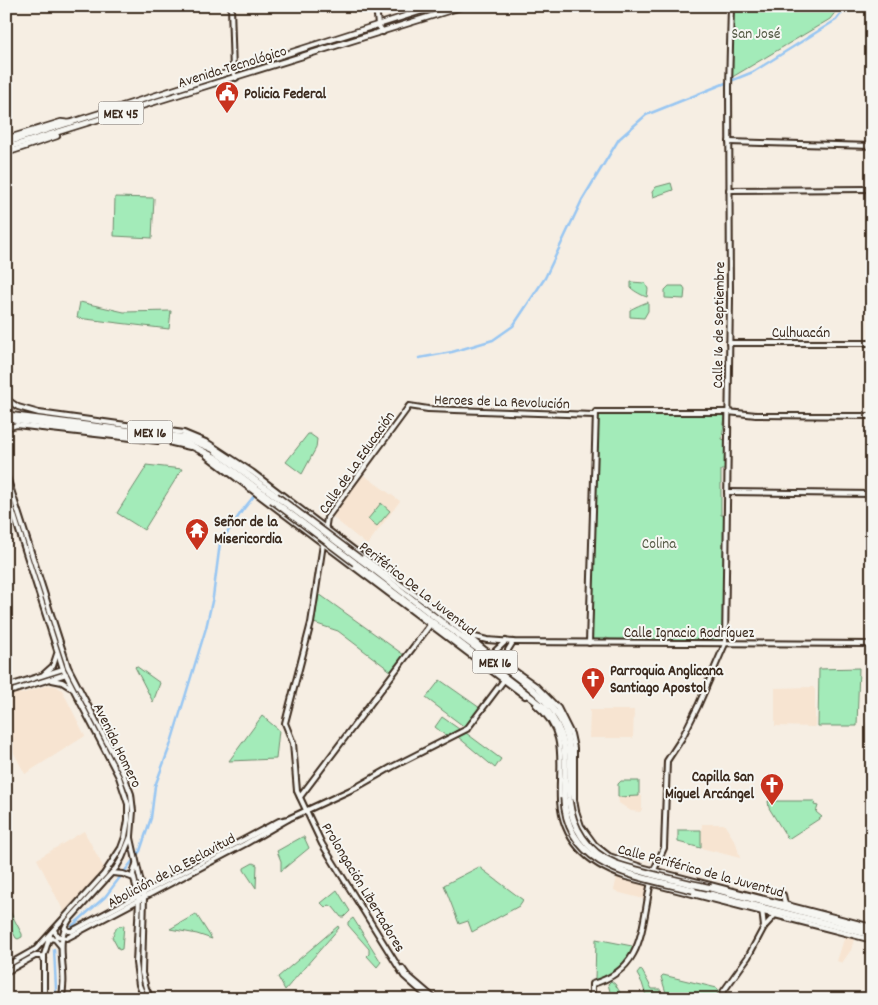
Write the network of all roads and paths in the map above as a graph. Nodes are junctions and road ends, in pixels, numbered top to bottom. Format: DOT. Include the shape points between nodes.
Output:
graph roads {
  1 [pos="231,6"];
  2 [pos="376,6"];
  3 [pos="437,6"];
  4 [pos="464,6"];
  5 [pos="731,6"];
  6 [pos="378,25"];
  7 [pos="383,32"];
  8 [pos="233,72"];
  9 [pos="236,78"];
  10 [pos="70,123"];
  11 [pos="72,129"];
  12 [pos="6,138"];
  13 [pos="729,142"];
  14 [pos="6,143"];
  15 [pos="872,146"];
  16 [pos="6,148"];
  17 [pos="6,153"];
  18 [pos="872,189"];
  19 [pos="729,190"];
  20 [pos="730,343"];
  21 [pos="872,343"];
  22 [pos="6,399"];
  23 [pos="407,409"];
  24 [pos="596,412"];
  25 [pos="728,412"];
  26 [pos="39,414"];
  27 [pos="6,415"];
  28 [pos="872,416"];
  29 [pos="6,420"];
  30 [pos="52,420"];
  31 [pos="6,428"];
  32 [pos="163,430"];
  33 [pos="86,432"];
  34 [pos="149,432"];
  35 [pos="219,460"];
  36 [pos="228,471"];
  37 [pos="6,474"];
  38 [pos="6,490"];
  39 [pos="727,492"];
  40 [pos="872,494"];
  41 [pos="274,498"];
  42 [pos="327,518"];
  43 [pos="318,523"];
  44 [pos="325,528"];
  45 [pos="312,534"];
  46 [pos="337,537"];
  47 [pos="323,542"];
  48 [pos="330,548"];
  49 [pos="321,555"];
  50 [pos="358,561"];
  51 [pos="392,578"];
  52 [pos="403,591"];
  53 [pos="396,595"];
  54 [pos="409,608"];
  55 [pos="430,625"];
  56 [pos="467,634"];
  57 [pos="506,642"];
  58 [pos="512,642"];
  59 [pos="589,643"];
  60 [pos="725,644"];
  61 [pos="872,644"];
  62 [pos="58,649"];
  63 [pos="491,655"];
  64 [pos="484,664"];
  65 [pos="506,665"];
  66 [pos="68,667"];
  67 [pos="64,672"];
  68 [pos="70,672"];
  69 [pos="43,675"];
  70 [pos="47,680"];
  71 [pos="504,680"];
  72 [pos="6,687"];
  73 [pos="72,689"];
  74 [pos="6,693"];
  75 [pos="300,797"];
  76 [pos="567,799"];
  77 [pos="306,811"];
  78 [pos="131,836"];
  79 [pos="136,859"];
  80 [pos="640,866"];
  81 [pos="654,870"];
  82 [pos="663,872"];
  83 [pos="112,873"];
  84 [pos="134,878"];
  85 [pos="636,880"];
  86 [pos="650,883"];
  87 [pos="659,885"];
  88 [pos="738,892"];
  89 [pos="144,895"];
  90 [pos="783,895"];
  91 [pos="138,898"];
  92 [pos="731,903"];
  93 [pos="746,904"];
  94 [pos="785,904"];
  95 [pos="762,907"];
  96 [pos="776,913"];
  97 [pos="764,927"];
  98 [pos="65,928"];
  99 [pos="872,928"];
  100 [pos="52,931"];
  101 [pos="872,935"];
  102 [pos="62,938"];
  103 [pos="872,940"];
  104 [pos="48,942"];
  105 [pos="61,946"];
  106 [pos="44,960"];
  107 [pos="398,965"];
  108 [pos="6,966"];
  109 [pos="6,972"];
  110 [pos="44,999"];
  111 [pos="61,999"];
  112 [pos="145,999"];
  113 [pos="151,999"];
  114 [pos="430,999"];
  115 [pos="435,999"];
  116 [pos="592,999"];
  117 [pos="718,999"];
  1 -- 8 [label="main road"];
  2 -- 6 [label="main road"];
  3 -- 6 [label="main road, Avenida Tecnológico / MEX 45"];
  4 -- 7 [label="main road, Avenida Tecnológico / MEX 45"];
  5 -- 13 [label="main road, Calle 16 de Septiembre"];
  6 -- 7 [label="main road"];
  6 -- 8 [label="main road, Avenida Tecnológico / MEX 45"];
  7 -- 9 [label="main road, Avenida Tecnológico / MEX 45"];
  8 -- 9 [label="main road"];
  8 -- 10 [label="main road, Avenida Tecnológico / MEX 45"];
  9 -- 11 [label="main road, Avenida Tecnológico / MEX 45"];
  10 -- 12 [label="main road" via="61,122"];
  10 -- 14 [label="main road, Avenida Tecnológico / MEX 45"];
  11 -- 16 [label="main road, Avenida Tecnológico / MEX 45"];
  11 -- 17 [label="main road" via="66,134"];
  13 -- 15 [label="main road"];
  13 -- 19 [label="main road, Calle 16 de Septiembre"];
  18 -- 19 [label="main road"];
  19 -- 20 [label="main road, Calle 16 de Septiembre"];
  20 -- 21 [label="main road, Culhuacán"];
  20 -- 25 [label="main road, Calle 16 de Septiembre"];
  22 -- 26 [label="main road"];
  23 -- 24 [label="main road, Heroes de La Revolución" via="410,406 594,415"];
  23 -- 42 [label="main road, Calle de La Educación"];
  24 -- 25 [label="main road, Heroes de La Revolución"];
  24 -- 59 [label="main road"];
  25 -- 28 [label="main road, Heroes de La Revolución"];
  25 -- 39 [label="main road, Calle 16 de Septiembre"];
  26 -- 30 [label="highway"];
  26 -- 32 [label="main road, Calle Periférico de la Juventud"];
  27 -- 30 [label="highway, Periférico De La Juventud / MEX 16"];
  29 -- 33 [label="highway, Periférico De La Juventud / MEX 16"];
  30 -- 34 [label="highway, Periférico De La Juventud / MEX 16"];
  31 -- 33 [label="main road, Calle Periférico de la Juventud" via="18,425"];
  32 -- 34 [label="highway"];
  32 -- 43 [label="main road, Calle Periférico de la Juventud" via="188,434 215,446"];
  33 -- 35 [label="highway, Periférico De La Juventud / MEX 16" via="184,442"];
  33 -- 36 [label="main road, Calle Periférico de la Juventud" via="184,445"];
  34 -- 41 [label="highway, Periférico De La Juventud / MEX 16" via="186,438 205,445"];
  35 -- 36 [label="highway"];
  35 -- 41 [label="highway, Periférico De La Juventud / MEX 16"];
  36 -- 45 [label="main road, Calle Periférico de la Juventud"];
  37 -- 62 [label="main road"];
  38 -- 62 [label="main road"];
  39 -- 40 [label="main road"];
  39 -- 60 [label="main road, Calle 16 de Septiembre"];
  41 -- 50 [label="highway, Periférico De La Juventud / MEX 16, bridge"];
  42 -- 43 [label="main road"];
  42 -- 44 [label="main road, Calle de La Educación"];
  43 -- 44 [label="main road, Calle Periférico de la Juventud"];
  43 -- 45 [label="main road" via="318,530"];
  44 -- 46 [label="main road, Calle Periférico de la Juventud"];
  44 -- 47 [label="main road, Calle de La Educación"];
  45 -- 47 [label="main road, Calle Periférico de la Juventud"];
  46 -- 48 [label="main road" via="331,540"];
  46 -- 51 [label="main road, Calle Periférico de la Juventud"];
  47 -- 48 [label="main road, Calle Periférico de la Juventud"];
  47 -- 49 [label="main road, Calle de La Educación"];
  48 -- 49 [label="main road"];
  48 -- 54 [label="main road, Calle Periférico de la Juventud"];
  49 -- 75 [label="main road, Prolongación Libertadores" via="311,623 286,718 293,743 296,788"];
  50 -- 52 [label="highway, Periférico De La Juventud / MEX 16"];
  50 -- 53 [label="highway, Periférico De La Juventud / MEX 16"];
  51 -- 52 [label="highway"];
  51 -- 56 [label="main road, Calle Periférico de la Juventud"];
  52 -- 76 [label="highway, Periférico De La Juventud / MEX 16" via="532,689 557,714 570,746"];
  53 -- 54 [label="highway"];
  53 -- 76 [label="highway, Periférico De La Juventud / MEX 16" via="549,712 558,725 565,746"];
  54 -- 55 [label="main road, Calle Periférico de la Juventud"];
  55 -- 64 [label="main road, Calle Periférico de la Juventud"];
  55 -- 75 [label="main road"];
  56 -- 57 [label="main road, Calle Ignacio Rodríguez"];
  56 -- 63 [label="main road, Calle Periférico de la Juventud"];
  57 -- 58 [label="main road, Calle Ignacio Rodríguez"];
  57 -- 63 [label="main road"];
  58 -- 59 [label="main road, Calle Ignacio Rodríguez"];
  58 -- 65 [label="main road"];
  59 -- 60 [label="main road, Calle Ignacio Rodríguez"];
  60 -- 61 [label="main road, Calle Ignacio Rodríguez"];
  60 -- 81 [label="main road" via="694,713 667,761 664,848"];
  62 -- 66 [label="main road, Avenida Homero"];
  62 -- 67 [label="main road, Avenida Homero"];
  62 -- 69 [label="main road" via="53,666"];
  63 -- 64 [label="main road, bridge"];
  63 -- 65 [label="main road, Calle Periférico de la Juventud"];
  64 -- 71 [label="main road, Calle Periférico de la Juventud"];
  65 -- 80 [label="main road, Calle Periférico de la Juventud" via="536,686 566,721 575,756 576,812 588,838 609,856"];
  66 -- 67 [label="main road"];
  66 -- 68 [label="main road, Avenida Homero"];
  67 -- 68 [label="main road"];
  67 -- 69 [label="main road"];
  67 -- 70 [label="main road"];
  67 -- 73 [label="main road, Avenida Homero"];
  68 -- 78 [label="main road, Avenida Homero" via="128,784 133,811"];
  69 -- 72 [label="main road"];
  70 -- 73 [label="main road" via="62,682"];
  70 -- 74 [label="main road"];
  71 -- 77 [label="main road, Abolición de la Esclavitud" via="467,729"];
  71 -- 85 [label="main road, Calle Periférico de la Juventud" via="540,708 558,736 562,756 560,801 563,819 573,840 602,868"];
  73 -- 100 [label="main road, Avenida Homero" via="119,778 128,804 128,820 126,837 112,864"];
  75 -- 77 [label="main road, Prolongación Libertadores"];
  76 -- 93 [label="highway, Periférico De La Juventud / MEX 16, bridge" via="566,815 575,837 600,862 619,871"];
  76 -- 95 [label="highway, Periférico De La Juventud / MEX 16, bridge" via="579,832 591,848 614,864 712,888"];
  77 -- 89 [label="main road, Abolición de la Esclavitud" via="279,821"];
  77 -- 107 [label="main road, Prolongación Libertadores" via="323,846"];
  78 -- 79 [label="main road"];
  78 -- 83 [label="main road, Avenida Homero"];
  79 -- 84 [label="main road"];
  79 -- 89 [label="main road"];
  80 -- 81 [label="main road, Calle Periférico de la Juventud"];
  80 -- 85 [label="main road"];
  81 -- 82 [label="main road, Calle Periférico de la Juventud"];
  81 -- 86 [label="main road"];
  82 -- 87 [label="main road"];
  82 -- 88 [label="main road, Calle Periférico de la Juventud"];
  83 -- 84 [label="main road"];
  83 -- 98 [label="main road, Avenida Homero"];
  84 -- 91 [label="main road"];
  85 -- 86 [label="main road, Calle Periférico de la Juventud"];
  86 -- 87 [label="main road, Calle Periférico de la Juventud"];
  86 -- 116 [label="main road" via="638,946 620,972 592,984"];
  87 -- 92 [label="main road, Calle Periférico de la Juventud"];
  88 -- 94 [label="main road, Calle Periférico de la Juventud"];
  88 -- 95 [label="highway"];
  89 -- 91 [label="main road, Abolición de la Esclavitud"];
  89 -- 113 [label="main road" via="142,973"];
  90 -- 94 [label="main road"];
  91 -- 98 [label="main road, Abolición de la Esclavitud" via="72,931"];
  91 -- 102 [label="main road, Abolición de la Esclavitud"];
  91 -- 112 [label="main road" via="136,964"];
  92 -- 93 [label="highway"];
  92 -- 95 [label="main road, Calle Periférico de la Juventud"];
  93 -- 95 [label="highway, MEX 16"];
  94 -- 99 [label="main road, Calle Periférico de la Juventud"];
  95 -- 96 [label="highway, MEX 16"];
  95 -- 97 [label="main road"];
  95 -- 99 [label="highway, MEX 16"];
  96 -- 97 [label="main road"];
  96 -- 101 [label="highway, MEX 16"];
  96 -- 103 [label="main road, Calle Periférico de la Juventud"];
  97 -- 117 [label="main road" via="748,957"];
  98 -- 102 [label="main road"];
  100 -- 102 [label="main road"];
  100 -- 104 [label="main road"];
  100 -- 108 [label="main road, Avenida Homero" via="33,952"];
  102 -- 105 [label="main road"];
  104 -- 105 [label="main road" via="55,938"];
  104 -- 106 [label="main road"];
  105 -- 111 [label="main road"];
  106 -- 109 [label="main road" via="35,956"];
  106 -- 110 [label="main road"];
  107 -- 114 [label="main road, Prolongación Libertadores" via="404,976"];
  107 -- 115 [label="main road, Prolongación Libertadores"];
}
